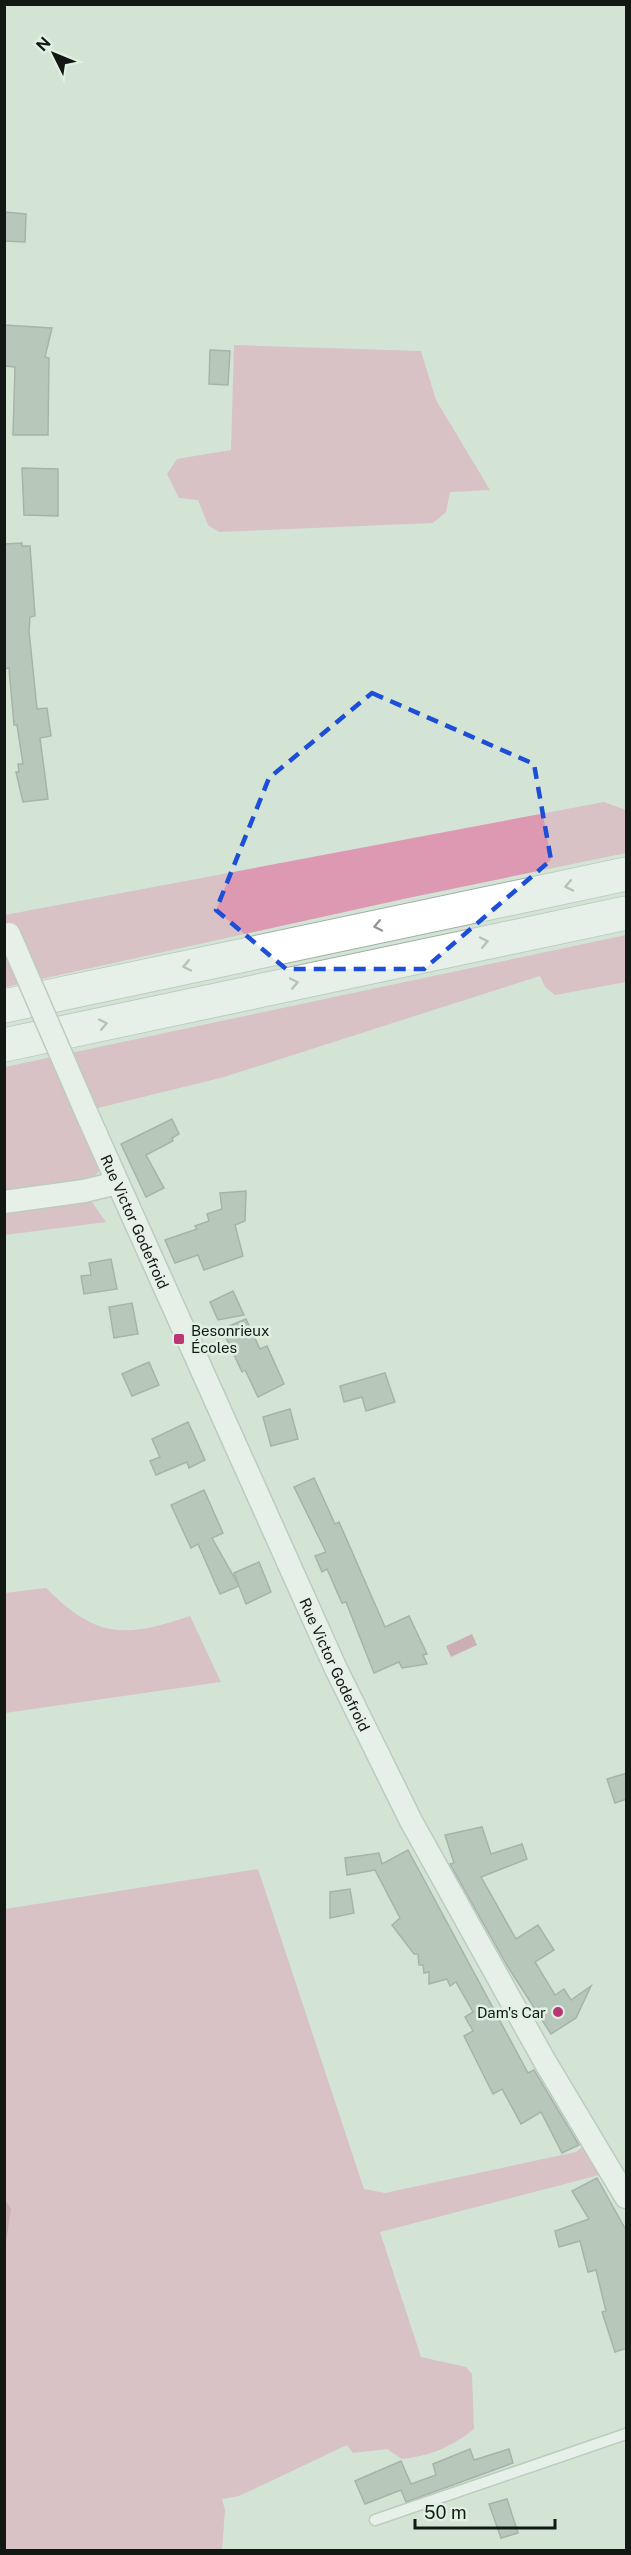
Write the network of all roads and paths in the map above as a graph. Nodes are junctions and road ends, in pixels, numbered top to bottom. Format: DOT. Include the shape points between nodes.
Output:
graph roads {
  1 [pos="627,874"];
  2 [pos="627,913"];
  3 [pos="7,929"];
  4 [pos="4,1005"];
  5 [pos="4,1045"];
  6 [pos="117,1184"];
  7 [pos="4,1202"];
  8 [pos="627,2197"];
  9 [pos="627,2434"];
  10 [pos="375,2520"];
  1 -- 4 [label="highway, one-way"];
  5 -- 2 [label="highway, one-way"];
  3 -- 6 [label="street, Rue Victor Godefroid, bridge"];
  6 -- 7 [label="street"];
  6 -- 8 [label="street, Rue Victor Godefroid" via="336,1669 411,1821 544,2060"];
  9 -- 10 [label="lane"];
}
